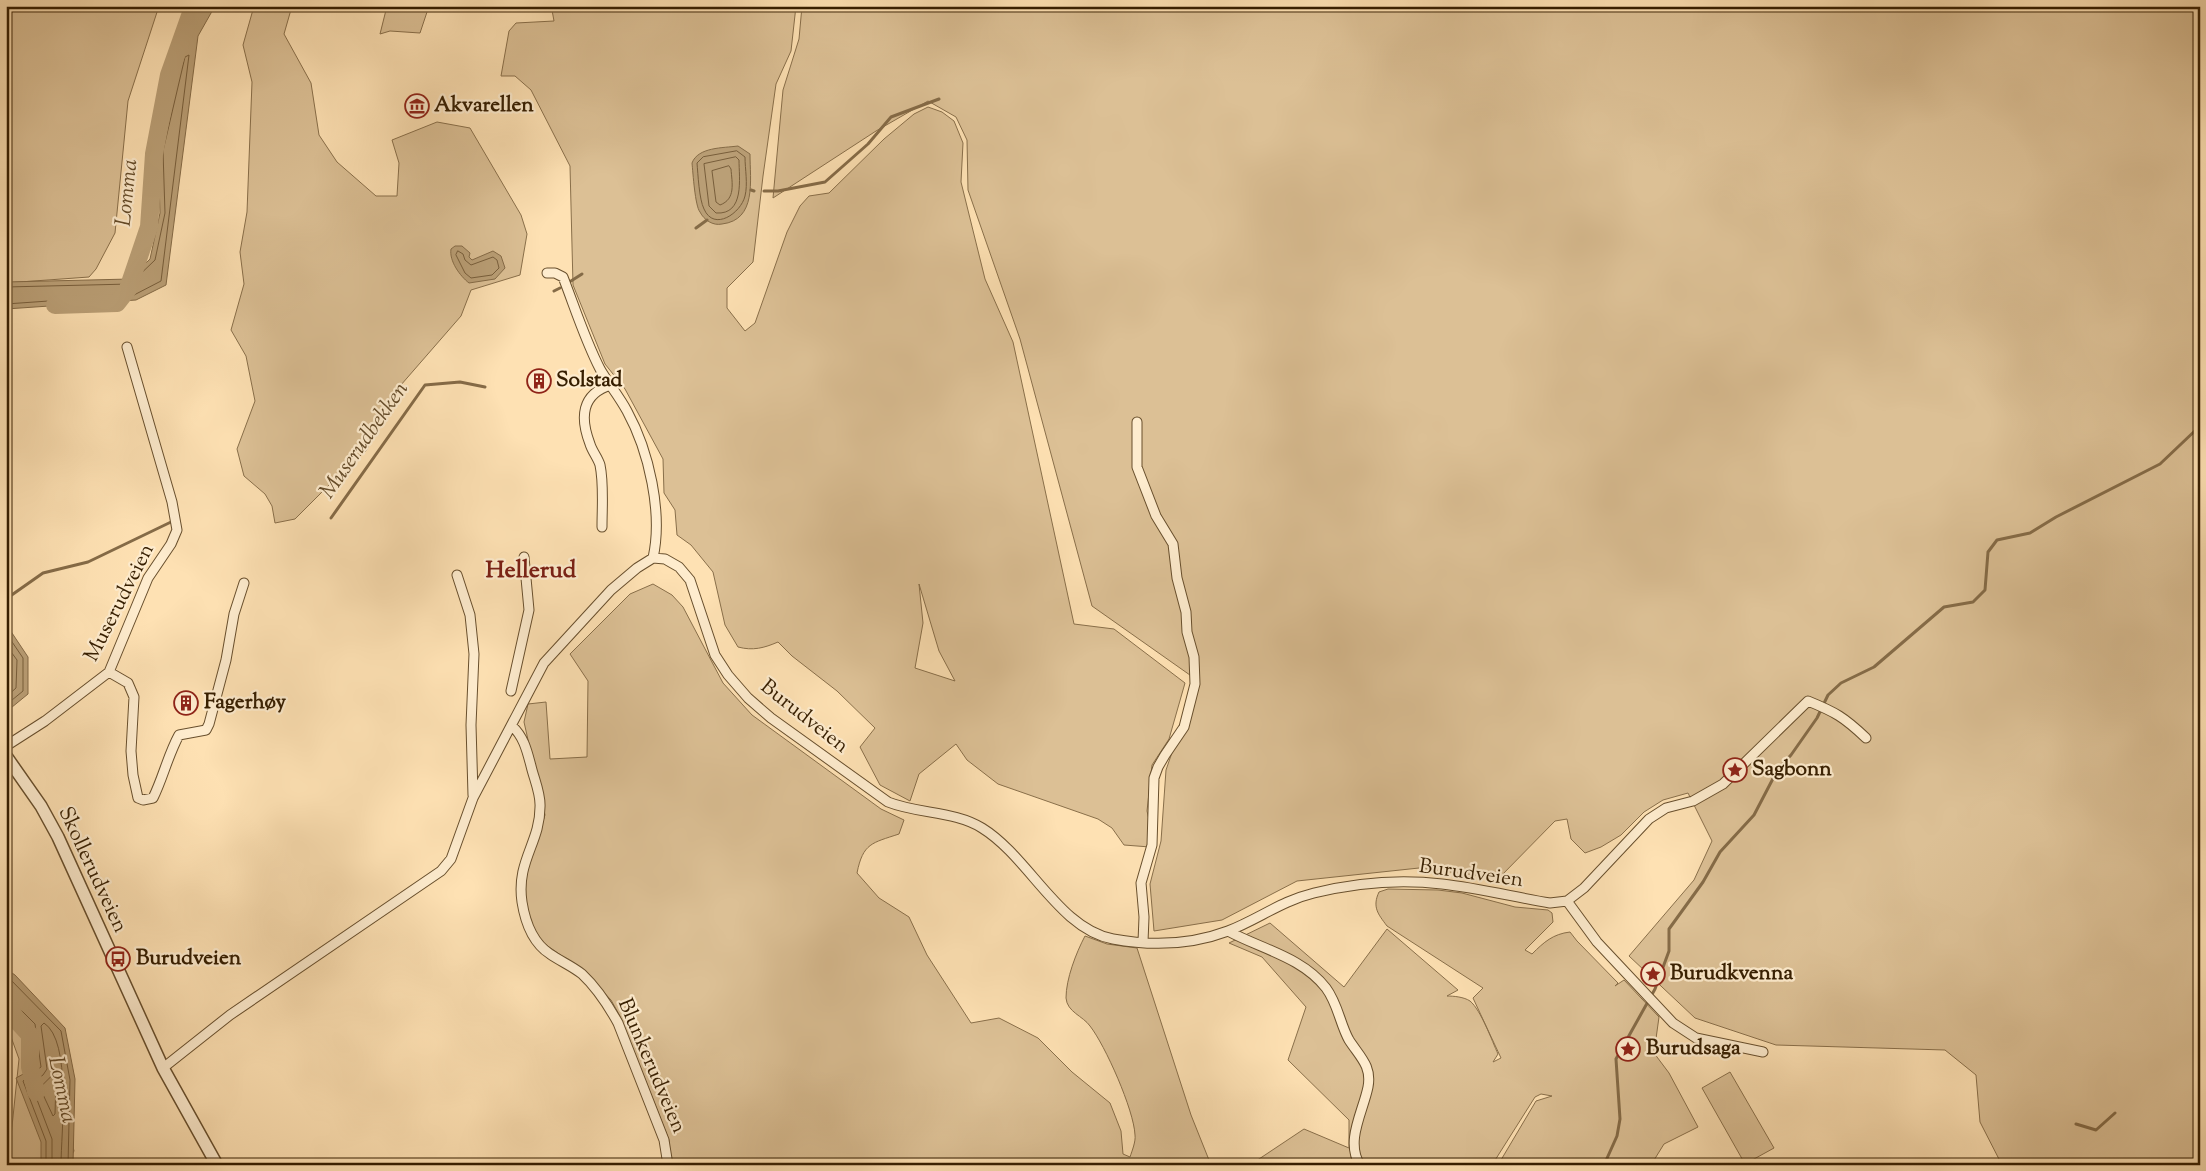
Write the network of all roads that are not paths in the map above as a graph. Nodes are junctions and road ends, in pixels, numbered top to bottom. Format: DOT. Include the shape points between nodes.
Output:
graph roads {
  1 [pos="547,273"];
  2 [pos="127,347"];
  3 [pos="611,385"];
  4 [pos="1137,422"];
  5 [pos="602,527"];
  6 [pos="524,557"];
  7 [pos="653,558"];
  8 [pos="457,576"];
  9 [pos="244,583"];
  10 [pos="109,672"];
  11 [pos="511,691"];
  12 [pos="512,726"];
  13 [pos="1866,738"];
  14 [pos="6,746"];
  15 [pos="6,756"];
  16 [pos="473,798"];
  17 [pos="1567,901"];
  18 [pos="1228,931"];
  19 [pos="1143,942"];
  20 [pos="1763,1052"];
  21 [pos="163,1068"];
  22 [pos="217,1165"];
  23 [pos="668,1165"];
  24 [pos="1360,1165"];
  1 -- 3 [label="street" via="563,277 600,369"];
  2 -- 10 [label="street, Muserudveien" via="178,530 148,578"];
  3 -- 5 [label="street" via="594,392 585,408 584,424 600,464"];
  3 -- 7 [label="street" via="627,411 646,457 655,516"];
  4 -- 19 [label="street" via="1137,467 1156,516 1173,544 1176,578 1194,657 1195,684 1184,727 1164,755 1154,778 1152,845 1141,883"];
  6 -- 11 [label="street" via="529,610"];
  7 -- 12 [label="street" via="611,590 544,663"];
  7 -- 19 [label="street, Burudveien" via="665,559 679,567 690,580 715,655 748,698 771,718 888,802 959,818 997,838 1065,912 1083,927 1112,939"];
  8 -- 16 [label="street" via="470,615 474,654"];
  9 -- 10 [label="street" via="209,724 206,730 179,735 153,798 148,800 138,798 133,775 134,697 128,683"];
  10 -- 14 [label="street, Muserudveien"];
  12 -- 16 [label="street"];
  12 -- 23 [label="street, Blunkerudveien" via="525,745 541,805 536,834 521,874 522,905 528,927 541,947 580,973 610,1007 659,1124"];
  13 -- 17 [label="street" via="1848,721 1816,704 1724,784 1693,801 1666,808 1649,819 1584,888"];
  15 -- 21 [label="street, Skollerudveien" via="32,790 58,837"];
  16 -- 21 [label="street" via="458,844 441,871 223,1020"];
  17 -- 18 [label="street, Burudveien" via="1550,903 1441,884 1392,883 1346,887 1287,901"];
  17 -- 20 [label="street" via="1597,942 1673,1023 1696,1038"];
  18 -- 19 [label="street, Burudveien" via="1183,943"];
  18 -- 24 [label="street" via="1293,961 1326,988 1350,1040 1368,1068 1368,1088 1356,1128"];
  21 -- 22 [label="street, Skollerudveien"];
}
